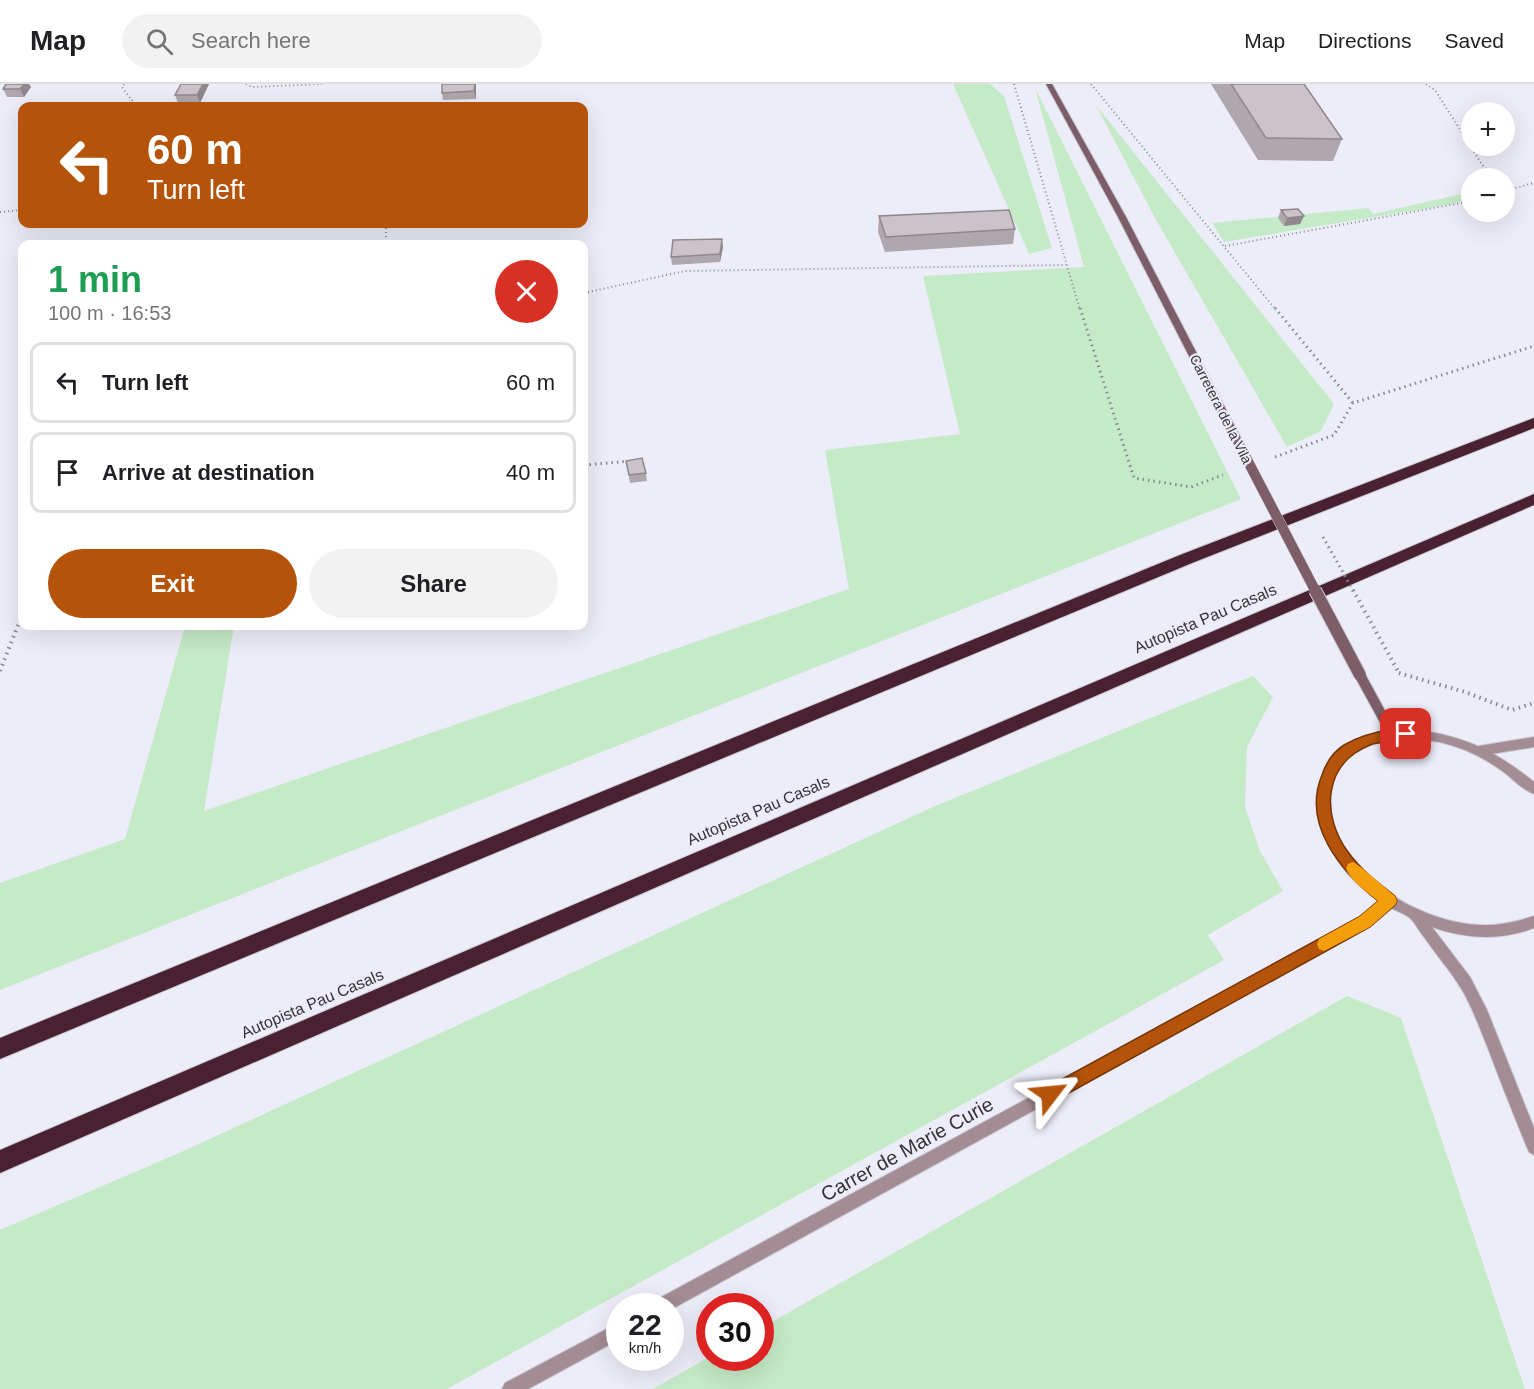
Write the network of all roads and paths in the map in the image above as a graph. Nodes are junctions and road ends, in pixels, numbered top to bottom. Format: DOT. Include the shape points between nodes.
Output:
graph roads {
  1 [pos="124,84"];
  2 [pos="246,84"];
  3 [pos="322,84"];
  4 [pos="1014,84"];
  5 [pos="1049,84"];
  6 [pos="1091,84"];
  7 [pos="1426,84"];
  8 [pos="133,102"];
  9 [pos="1485,168"];
  10 [pos="1534,183"];
  11 [pos="1515,188"];
  12 [pos="1461,203"];
  13 [pos="18,210"];
  14 [pos="0,212"];
  15 [pos="1224,246"];
  16 [pos="1066,265"];
  17 [pos="588,292"];
  18 [pos="1534,346"];
  19 [pos="1353,403"];
  20 [pos="1534,423"];
  21 [pos="1273,450"];
  22 [pos="1268,459"];
  23 [pos="1278,459"];
  24 [pos="637,460"];
  25 [pos="588,465"];
  26 [pos="1224,475"];
  27 [pos="1534,500"];
  28 [pos="1318,528"];
  29 [pos="18,625"];
  30 [pos="0,671"];
  31 [pos="1534,704"];
  32 [pos="1392,734"];
  33 [pos="1534,742"];
  34 [pos="1479,751"];
  35 [pos="1534,789"];
  36 [pos="1389,901"];
  37 [pos="1416,915"];
  38 [pos="1534,922"];
  39 [pos="0,1049"];
  40 [pos="1534,1148"];
  41 [pos="0,1162"];
  42 [pos="684,1294"];
  43 [pos="606,1338"];
  44 [pos="512,1389"];
  1 -- 8 [label="path" via="122,87"];
  2 -- 3 [label="path"];
  4 -- 16 [label="path"];
  5 -- 32 [label="main road, Carretera de la Vila, bridge"];
  6 -- 15 [label="path"];
  7 -- 9 [label="path" via="1435,90"];
  10 -- 11 [label="path"];
  12 -- 15 [label="path"];
  13 -- 14 [label="path"];
  15 -- 19 [label="path"];
  16 -- 17 [label="path" via="685,271"];
  16 -- 26 [label="path" via="1134,478 1191,487"];
  18 -- 19 [label="path"];
  19 -- 22 [label="path" via="1334,435"];
  20 -- 39 [label="highway" via="1186,560"];
  21 -- 23 [label="path"];
  24 -- 25 [label="path"];
  27 -- 41 [label="highway, Autopista Pau Casals"];
  28 -- 31 [label="path, bridge" via="1399,673 1512,710"];
  29 -- 30 [label="path"];
  32 -- 34 [label="street" via="1420,734"];
  32 -- 36 [label="street" via="1347,750 1332,765 1324,785 1323,807 1329,832 1343,856 1363,880"];
  33 -- 34 [label="street"];
  34 -- 35 [label="street"];
  36 -- 37 [label="street"];
  36 -- 42 [label="street, Carrer de Marie Curie" via="1365,922"];
  37 -- 38 [label="street" via="1470,931 1520,929"];
  37 -- 40 [label="street" via="1465,982 1482,1015"];
  43 -- 44 [label="street"];
}
